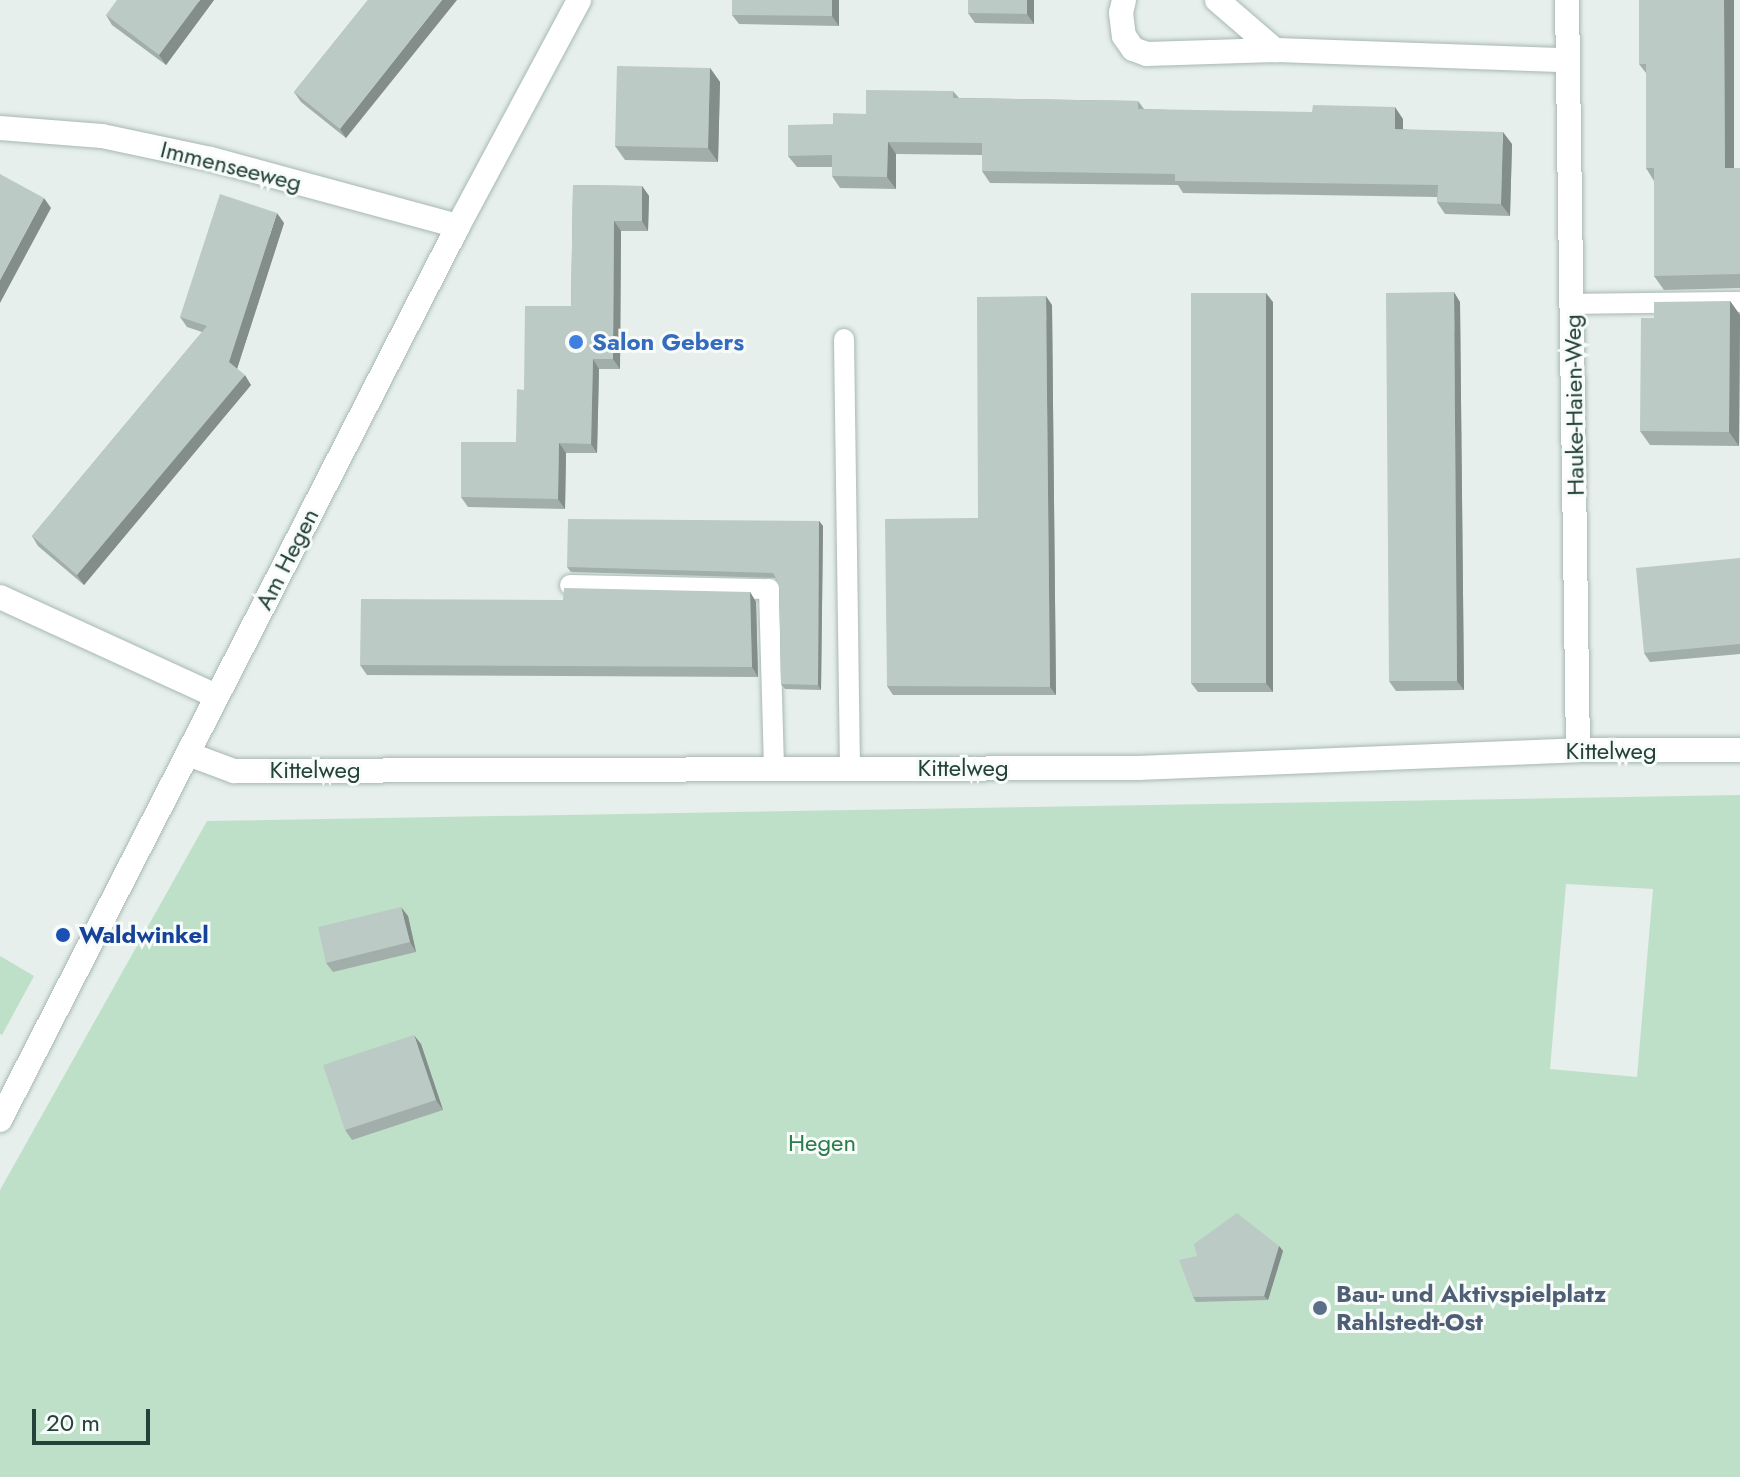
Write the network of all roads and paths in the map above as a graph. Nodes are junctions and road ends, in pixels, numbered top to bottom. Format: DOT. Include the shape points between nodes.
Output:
graph roads {
  1 [pos="579,0"];
  2 [pos="1124,0"];
  3 [pos="1217,0"];
  4 [pos="1567,0"];
  5 [pos="1275,50"];
  6 [pos="1568,60"];
  7 [pos="0,128"];
  8 [pos="458,226"];
  9 [pos="1740,302"];
  10 [pos="1573,304"];
  11 [pos="844,339"];
  12 [pos="570,585"];
  13 [pos="0,597"];
  14 [pos="216,696"];
  15 [pos="1578,750"];
  16 [pos="1740,750"];
  17 [pos="188,754"];
  18 [pos="850,768"];
  19 [pos="774,769"];
  20 [pos="0,1120"];
  1 -- 8 [label="street, Am Hegen"];
  2 -- 5 [label="street" via="1124,36 1139,52"];
  3 -- 5 [label="street"];
  4 -- 6 [label="street, Hauke-Haien-Weg"];
  5 -- 6 [label="street"];
  6 -- 10 [label="street, Hauke-Haien-Weg"];
  7 -- 8 [label="street, Immenseeweg" via="102,136 211,159"];
  8 -- 14 [label="street, Am Hegen"];
  9 -- 10 [label="lane"];
  10 -- 15 [label="street, Hauke-Haien-Weg"];
  11 -- 18 [label="lane"];
  12 -- 19 [label="lane" via="769,589"];
  13 -- 14 [label="street"];
  14 -- 17 [label="street, Am Hegen"];
  15 -- 16 [label="street, Kittelweg"];
  15 -- 18 [label="street, Kittelweg" via="1138,768"];
  17 -- 19 [label="street, Kittelweg" via="234,771"];
  17 -- 20 [label="street, Am Hegen"];
  18 -- 19 [label="street, Kittelweg"];
}
